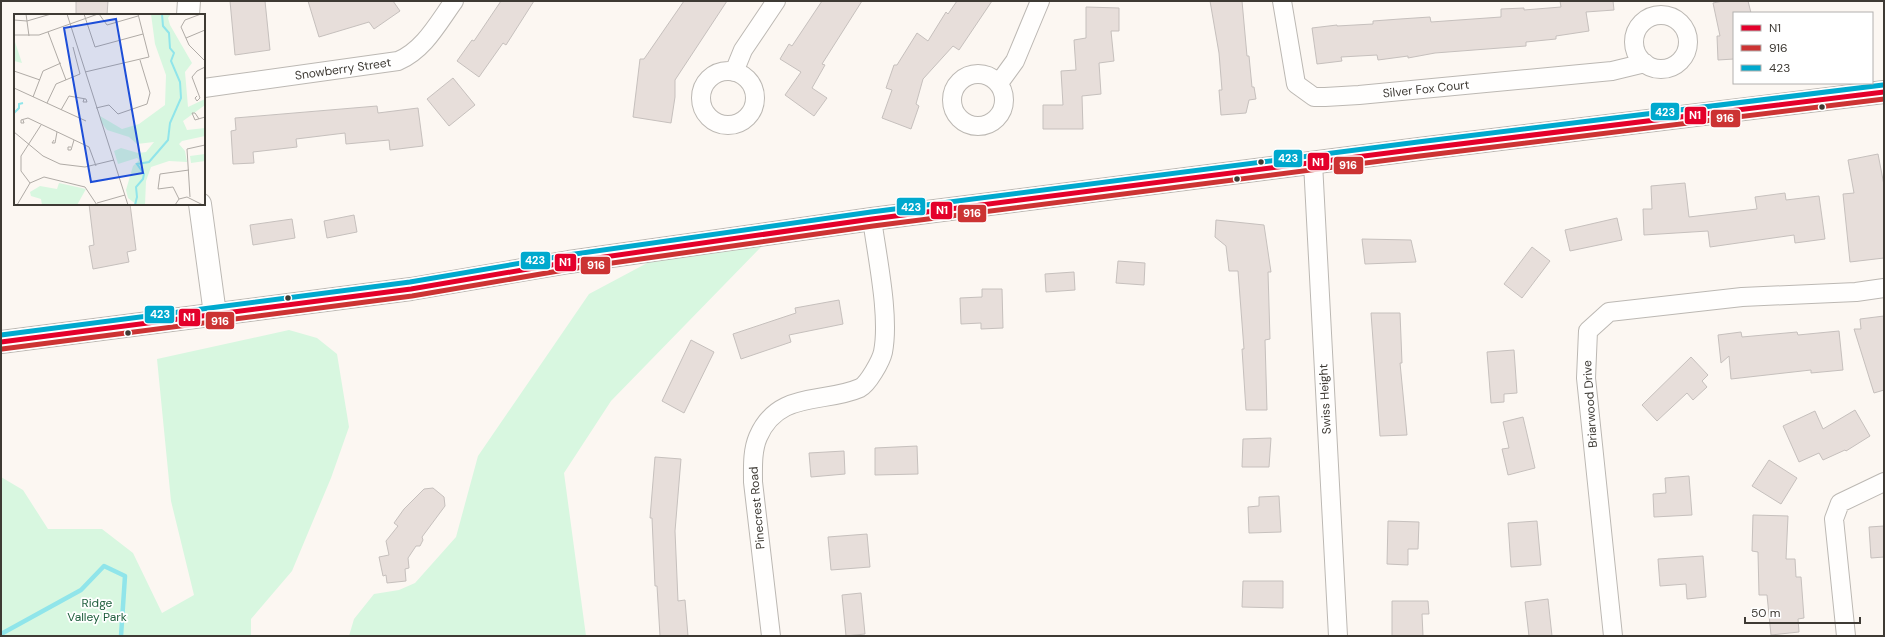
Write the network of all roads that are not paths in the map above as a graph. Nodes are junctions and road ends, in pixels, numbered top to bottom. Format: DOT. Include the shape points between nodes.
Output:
graph roads {
  1 [pos="189,1"];
  2 [pos="454,1"];
  3 [pos="776,1"];
  4 [pos="1040,1"];
  5 [pos="1282,1"];
  6 [pos="188,14"];
  7 [pos="1644,63"];
  8 [pos="734,72"];
  9 [pos="999,83"];
  10 [pos="205,88"];
  11 [pos="1884,92"];
  12 [pos="1313,163"];
  13 [pos="200,205"];
  14 [pos="872,219"];
  15 [pos="1884,288"];
  16 [pos="215,314"];
  17 [pos="1,342"];
  18 [pos="1884,482"];
  19 [pos="771,636"];
  20 [pos="1338,636"];
  21 [pos="1613,636"];
  22 [pos="1846,636"];
  1 -- 6 [label="street"];
  2 -- 10 [label="street, Snowberry Street" via="420,47 398,62"];
  3 -- 8 [label="street" via="743,50"];
  4 -- 9 [label="street" via="1015,61"];
  5 -- 7 [label="street, Silver Fox Court" via="1296,84 1314,97 1612,71"];
  11 -- 12 [label="main road"];
  12 -- 14 [label="main road"];
  12 -- 20 [label="street, Swiss Height"];
  13 -- 16 [label="street"];
  14 -- 16 [label="main road" via="569,262 411,289"];
  14 -- 19 [label="street, Pinecrest Road" via="885,331 882,354 873,373 862,387 804,399 784,408 768,420 757,438 753,459 753,482"];
  15 -- 21 [label="street, Briarwood Drive" via="1856,292 1742,297 1609,312 1588,331 1586,378"];
  16 -- 17 [label="main road"];
  18 -- 22 [label="street" via="1840,503 1834,520"];
}
